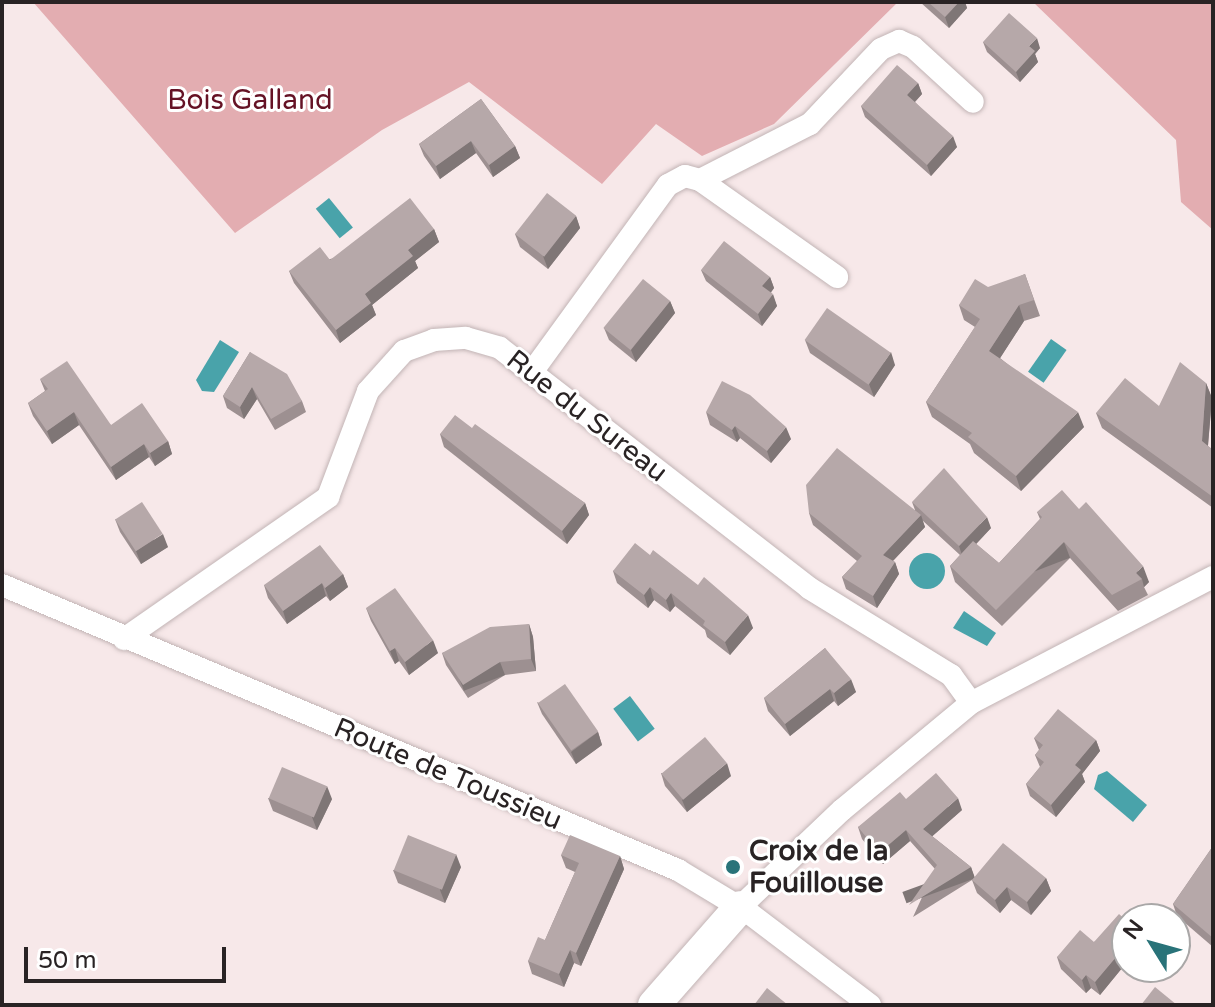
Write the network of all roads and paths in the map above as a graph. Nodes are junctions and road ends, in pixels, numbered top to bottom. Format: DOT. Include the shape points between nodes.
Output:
graph roads {
  1 [pos="973,102"];
  2 [pos="700,180"];
  3 [pos="837,277"];
  4 [pos="532,372"];
  5 [pos="1213,577"];
  6 [pos="2,585"];
  7 [pos="124,639"];
  8 [pos="971,703"];
  9 [pos="740,907"];
  10 [pos="654,1005"];
  11 [pos="870,1005"];
  1 -- 2 [label="street" via="913,47 899,41 881,49 810,124"];
  2 -- 3 [label="street"];
  2 -- 4 [label="street" via="685,176 668,185"];
  4 -- 7 [label="street, Rue du Sureau" via="500,348 466,338 434,340 404,351 368,391 328,497"];
  4 -- 8 [label="street, Rue du Sureau" via="809,588 951,675"];
  5 -- 8 [label="street"];
  6 -- 7 [label="street, Route de Toussieu"];
  7 -- 9 [label="street, Route de Toussieu" via="678,870"];
  8 -- 9 [label="street" via="842,810"];
  9 -- 10 [label="street"];
  9 -- 11 [label="street, Route de Toussieu"];
}
